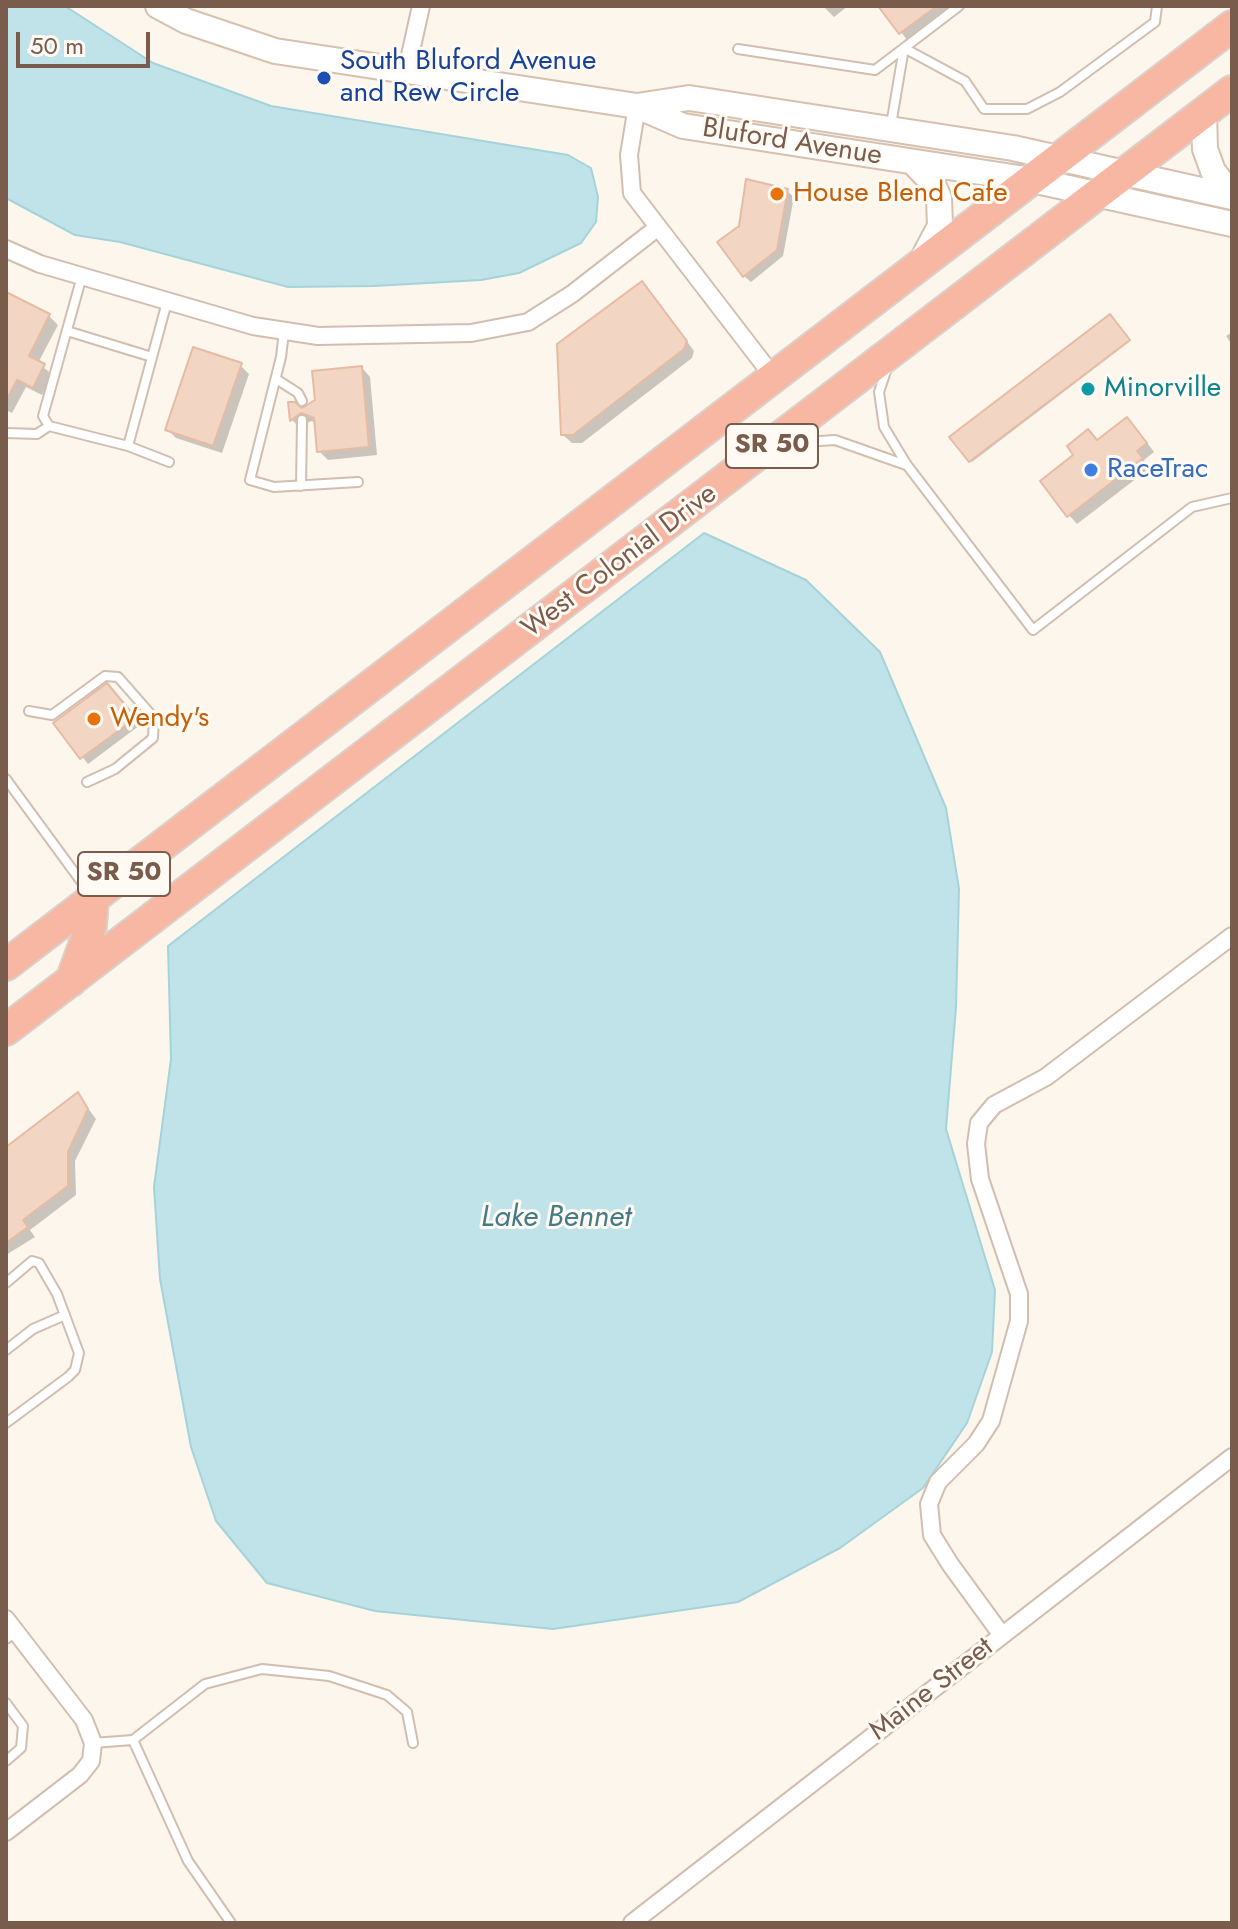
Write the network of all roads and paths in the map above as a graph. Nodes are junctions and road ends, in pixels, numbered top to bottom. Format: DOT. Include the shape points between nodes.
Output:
graph roads {
  1 [pos="158,6"];
  2 [pos="421,6"];
  3 [pos="959,6"];
  4 [pos="1157,6"];
  5 [pos="1232,26"];
  6 [pos="904,48"];
  7 [pos="738,49"];
  8 [pos="407,69"];
  9 [pos="1232,91"];
  10 [pos="637,106"];
  11 [pos="1204,113"];
  12 [pos="890,130"];
  13 [pos="1061,157"];
  14 [pos="913,162"];
  15 [pos="1128,172"];
  16 [pos="1032,180"];
  17 [pos="1101,193"];
  18 [pos="1232,197"];
  19 [pos="1232,224"];
  20 [pos="657,228"];
  21 [pos="6,249"];
  22 [pos="919,266"];
  23 [pos="82,276"];
  24 [pos="167,301"];
  25 [pos="67,331"];
  26 [pos="284,331"];
  27 [pos="891,355"];
  28 [pos="152,357"];
  29 [pos="772,375"];
  30 [pos="276,379"];
  31 [pos="302,401"];
  32 [pos="302,420"];
  33 [pos="49,426"];
  34 [pos="6,433"];
  35 [pos="128,446"];
  36 [pos="759,457"];
  37 [pos="169,462"];
  38 [pos="907,465"];
  39 [pos="358,482"];
  40 [pos="301,486"];
  41 [pos="1232,498"];
  42 [pos="29,711"];
  43 [pos="6,779"];
  44 [pos="87,782"];
  45 [pos="93,898"];
  46 [pos="1232,936"];
  47 [pos="6,965"];
  48 [pos="71,981"];
  49 [pos="6,1030"];
  50 [pos="6,1283"];
  51 [pos="65,1315"];
  52 [pos="6,1350"];
  53 [pos="6,1423"];
  54 [pos="1232,1457"];
  55 [pos="9,1630"];
  56 [pos="1001,1634"];
  57 [pos="6,1703"];
  58 [pos="133,1740"];
  59 [pos="93,1743"];
  60 [pos="413,1743"];
  61 [pos="6,1761"];
  62 [pos="6,1832"];
  63 [pos="231,1923"];
  64 [pos="632,1923"];
  1 -- 8 [label="street, Bluford Avenue" via="275,51"];
  2 -- 8 [label="street"];
  3 -- 6 [label="lane"];
  4 -- 6 [label="lane" via="1155,22 1060,92 1027,109 984,109 965,81"];
  5 -- 13 [label="highway, West Colonial Drive / SR 50"];
  6 -- 7 [label="lane" via="875,70"];
  6 -- 12 [label="lane"];
  8 -- 10 [label="street, Bluford Avenue"];
  9 -- 11 [label="highway, West Colonial Drive / SR 50"];
  10 -- 12 [label="street, Bluford Avenue" via="689,98"];
  10 -- 14 [label="street, Bluford Avenue" via="683,126"];
  10 -- 20 [label="street" via="629,155 632,193"];
  11 -- 15 [label="highway, West Colonial Drive / SR 50"];
  11 -- 18 [label="street" via="1205,149"];
  12 -- 13 [label="street, Bluford Avenue"];
  13 -- 15 [label="street, Bluford Avenue"];
  13 -- 16 [label="highway, West Colonial Drive / SR 50"];
  14 -- 16 [label="street, Bluford Avenue"];
  14 -- 22 [label="street" via="939,198 940,226"];
  15 -- 17 [label="highway, West Colonial Drive / SR 50"];
  15 -- 18 [label="street, Bluford Avenue"];
  16 -- 17 [label="street, Bluford Avenue"];
  16 -- 22 [label="highway, West Colonial Drive / SR 50"];
  17 -- 19 [label="street, Bluford Avenue"];
  17 -- 27 [label="highway, West Colonial Drive / SR 50"];
  20 -- 26 [label="street" via="528,322 471,333 318,336"];
  20 -- 29 [label="street"];
  21 -- 23 [label="street"];
  22 -- 29 [label="highway, West Colonial Drive / SR 50"];
  23 -- 24 [label="street"];
  23 -- 25 [label="lane"];
  24 -- 26 [label="street"];
  24 -- 28 [label="lane"];
  25 -- 28 [label="lane"];
  25 -- 33 [label="lane" via="43,416"];
  26 -- 30 [label="lane"];
  27 -- 36 [label="highway, West Colonial Drive / SR 50"];
  27 -- 38 [label="lane" via="879,392 884,427"];
  28 -- 35 [label="lane"];
  29 -- 45 [label="highway, West Colonial Drive / SR 50"];
  30 -- 31 [label="lane"];
  30 -- 40 [label="lane" via="250,480 274,487"];
  32 -- 40 [label="lane"];
  33 -- 34 [label="lane" via="37,434"];
  33 -- 35 [label="lane"];
  35 -- 37 [label="lane"];
  36 -- 38 [label="lane" via="787,443 835,440"];
  36 -- 48 [label="highway, West Colonial Drive / SR 50"];
  38 -- 41 [label="lane" via="1033,630 1192,507"];
  39 -- 40 [label="lane"];
  42 -- 44 [label="lane" via="52,715 105,676 118,677 154,718 153,738 115,769"];
  43 -- 45 [label="lane"];
  45 -- 47 [label="highway, West Colonial Drive / SR 50"];
  45 -- 48 [label="highway" via="91,926"];
  46 -- 56 [label="street" via="1046,1077 994,1105 979,1123 980,1179 1019,1294 1019,1321 991,1421 938,1482 929,1504 932,1535"];
  48 -- 49 [label="highway, West Colonial Drive / SR 50"];
  50 -- 51 [label="lane" via="36,1261"];
  51 -- 52 [label="lane" via="33,1329"];
  51 -- 53 [label="lane" via="79,1353 75,1370"];
  54 -- 56 [label="street, Maine Street"];
  55 -- 59 [label="street" via="84,1720"];
  56 -- 64 [label="street, Maine Street"];
  57 -- 61 [label="lane" via="23,1726 21,1748"];
  58 -- 59 [label="lane"];
  58 -- 60 [label="lane" via="205,1684 262,1669 329,1676 387,1695 407,1712"];
  58 -- 63 [label="lane" via="188,1861"];
  59 -- 62 [label="street" via="91,1761 80,1775"];
}
